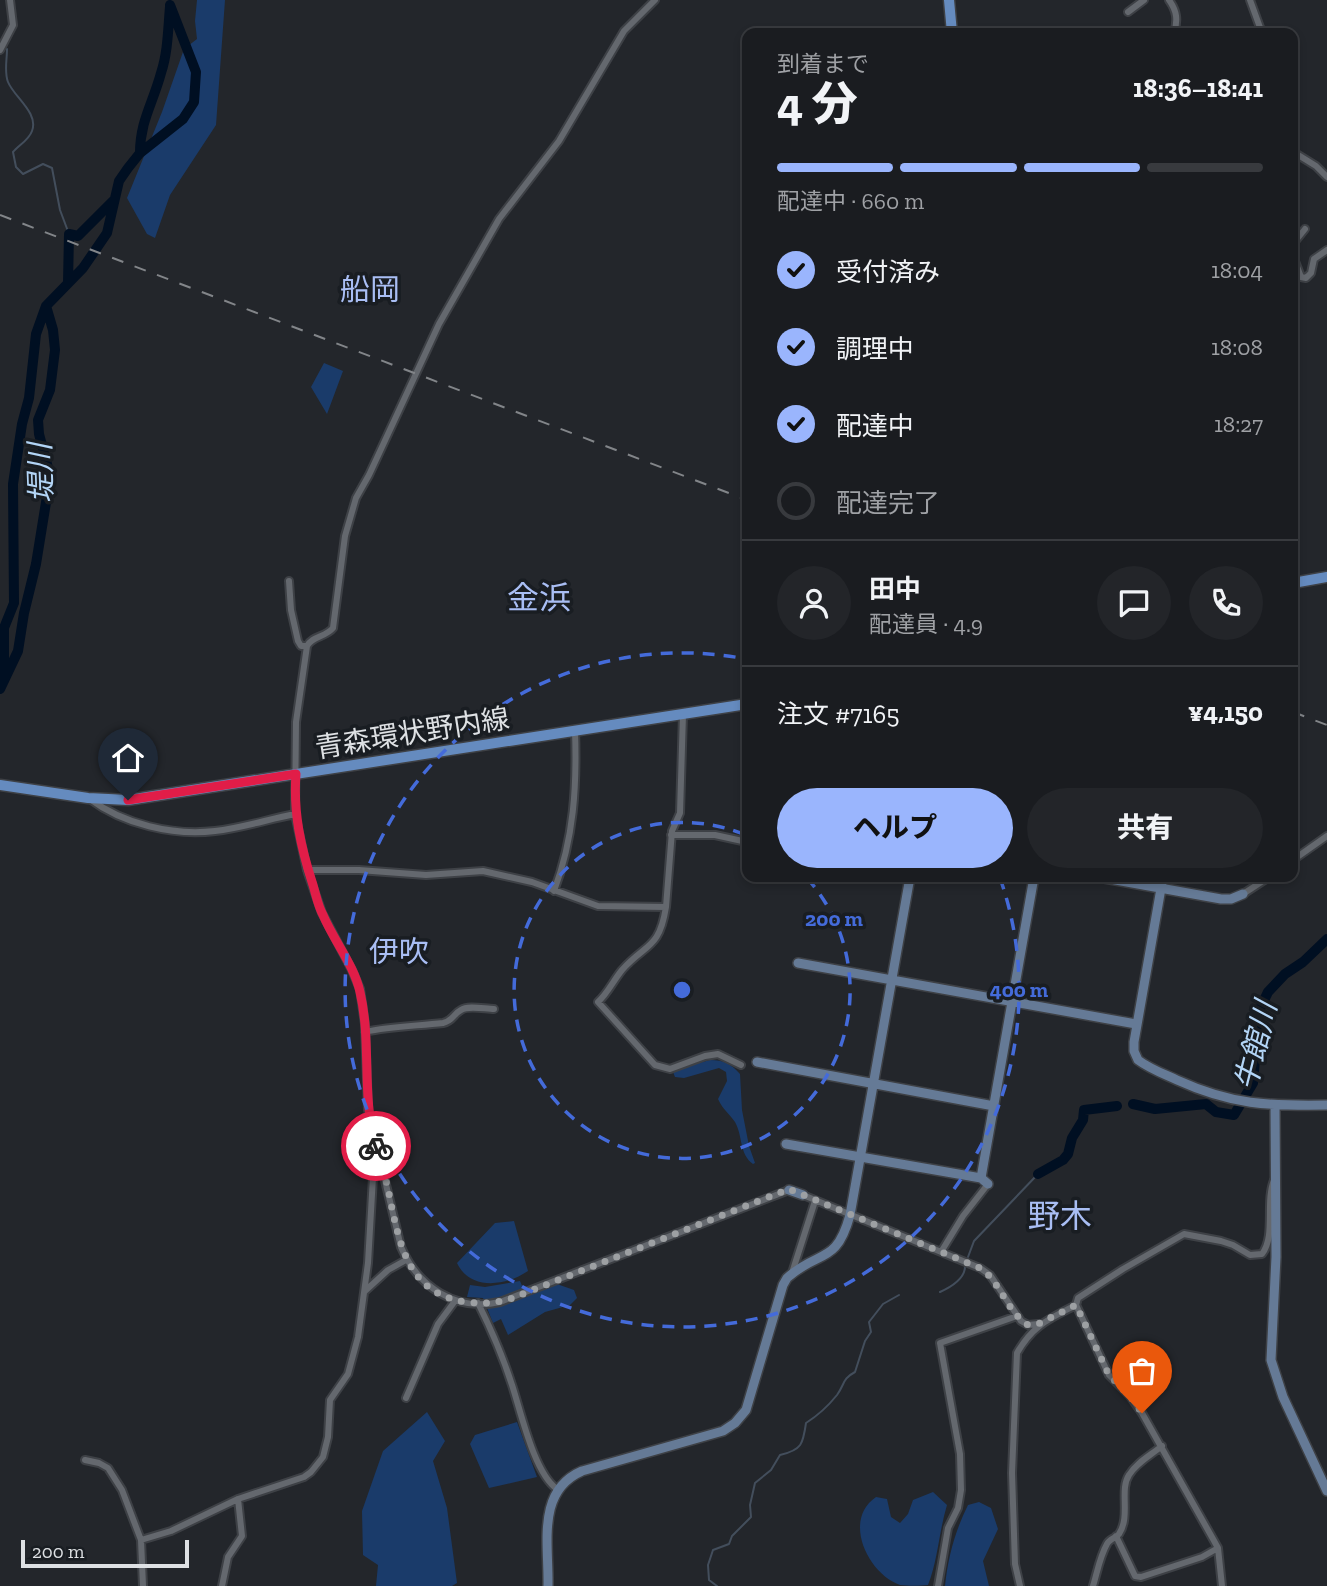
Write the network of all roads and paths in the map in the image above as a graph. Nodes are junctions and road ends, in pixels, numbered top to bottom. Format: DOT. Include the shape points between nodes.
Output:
graph roads {
  1 [pos="10,0"];
  2 [pos="655,0"];
  3 [pos="949,0"];
  4 [pos="1144,0"];
  5 [pos="1169,0"];
  6 [pos="1250,0"];
  7 [pos="1128,12"];
  8 [pos="952,28"];
  9 [pos="1175,28"];
  10 [pos="1260,28"];
  11 [pos="0,50"];
  12 [pos="1298,158"];
  13 [pos="1327,177"];
  14 [pos="1306,229"];
  15 [pos="1298,238"];
  16 [pos="1327,250"];
  17 [pos="1298,269"];
  18 [pos="1327,577"];
  19 [pos="289,581"];
  20 [pos="1298,582"];
  21 [pos="307,646"];
  22 [pos="742,705"];
  23 [pos="683,714"];
  24 [pos="575,730"];
  25 [pos="296,774"];
  26 [pos="0,785"];
  27 [pos="88,798"];
  28 [pos="295,814"];
  29 [pos="671,835"];
  30 [pos="1327,836"];
  31 [pos="742,841"];
  32 [pos="1298,856"];
  33 [pos="307,870"];
  34 [pos="910,882"];
  35 [pos="1033,882"];
  36 [pos="1127,882"];
  37 [pos="1162,882"];
  38 [pos="1261,882"];
  39 [pos="1161,888"];
  40 [pos="554,891"];
  41 [pos="1243,894"];
  42 [pos="666,907"];
  43 [pos="797,963"];
  44 [pos="891,980"];
  45 [pos="1012,1001"];
  46 [pos="494,1009"];
  47 [pos="1136,1024"];
  48 [pos="365,1032"];
  49 [pos="757,1062"];
  50 [pos="741,1065"];
  51 [pos="873,1083"];
  52 [pos="1327,1105"];
  53 [pos="995,1106"];
  54 [pos="1275,1106"];
  55 [pos="786,1144"];
  56 [pos="378,1152"];
  57 [pos="860,1157"];
  58 [pos="1275,1178"];
  59 [pos="984,1181"];
  60 [pos="789,1189"];
  61 [pos="803,1195"];
  62 [pos="815,1201"];
  63 [pos="850,1215"];
  64 [pos="941,1252"];
  65 [pos="406,1260"];
  66 [pos="792,1273"];
  67 [pos="365,1291"];
  68 [pos="455,1301"];
  69 [pos="478,1303"];
  70 [pos="1076,1305"];
  71 [pos="1017,1316"];
  72 [pos="1038,1324"];
  73 [pos="406,1398"];
  74 [pos="1162,1446"];
  75 [pos="85,1460"];
  76 [pos="557,1489"];
  77 [pos="1327,1491"];
  78 [pos="238,1499"];
  79 [pos="1116,1536"];
  80 [pos="141,1540"];
  81 [pos="1218,1548"];
  82 [pos="143,1586"];
  83 [pos="222,1586"];
  84 [pos="548,1586"];
  85 [pos="938,1586"];
  86 [pos="1020,1586"];
  87 [pos="1093,1586"];
  88 [pos="1222,1586"];
  1 -- 11 [label="street" via="13,25"];
  2 -- 21 [label="street" via="620,38 559,141 499,219 445,312 356,498 343,548 333,628"];
  3 -- 8 [label="main road"];
  4 -- 7 [label="street"];
  5 -- 9 [label="street" via="1177,18"];
  6 -- 10 [label="street"];
  12 -- 13 [label="street"];
  14 -- 15 [label="street"];
  16 -- 17 [label="street" via="1314,259 1306,278"];
  18 -- 20 [label="main road"];
  19 -- 21 [label="street" via="298,642"];
  21 -- 25 [label="street" via="296,722"];
  22 -- 23 [label="main road, 青森環状野内線"];
  23 -- 24 [label="main road, 青森環状野内線"];
  23 -- 29 [label="street" via="680,813"];
  24 -- 25 [label="main road, 青森環状野内線"];
  24 -- 40 [label="street" via="575,804 567,856"];
  25 -- 27 [label="main road, 青森環状野内線" via="128,800"];
  25 -- 28 [label="street"];
  26 -- 27 [label="main road, 青森環状野内線"];
  27 -- 28 [label="street" via="105,810 150,827 171,829 216,831"];
  28 -- 33 [label="street"];
  29 -- 31 [label="street" via="715,835"];
  29 -- 42 [label="street"];
  30 -- 32 [label="street"];
  33 -- 40 [label="street" via="426,875 483,871"];
  33 -- 48 [label="street" via="321,913 357,979"];
  34 -- 44 [label="street"];
  35 -- 45 [label="street"];
  36 -- 39 [label="street"];
  37 -- 39 [label="street"];
  38 -- 41 [label="street"];
  39 -- 41 [label="street" via="1221,899"];
  39 -- 47 [label="street"];
  40 -- 42 [label="street" via="598,906"];
  42 -- 50 [label="street" via="659,934 622,970 598,1002 655,1065 670,1069 718,1054"];
  43 -- 44 [label="street"];
  44 -- 45 [label="street"];
  44 -- 51 [label="street"];
  45 -- 47 [label="street"];
  45 -- 53 [label="street"];
  46 -- 48 [label="street" via="463,1009 446,1022"];
  47 -- 54 [label="street" via="1133,1046 1138,1060 1196,1089"];
  48 -- 56 [label="street" via="368,1110"];
  49 -- 51 [label="street"];
  51 -- 53 [label="street"];
  51 -- 57 [label="street"];
  52 -- 54 [label="street"];
  53 -- 59 [label="street"];
  54 -- 58 [label="street"];
  55 -- 57 [label="street"];
  56 -- 65 [label="street"];
  56 -- 67 [label="street"];
  57 -- 59 [label="street"];
  57 -- 63 [label="street"];
  58 -- 70 [label="street" via="1269,1194 1268,1246 1262,1254 1250,1255 1221,1241 1184,1234 1078,1298"];
  58 -- 77 [label="street" via="1271,1360 1283,1397"];
  59 -- 64 [label="street"];
  60 -- 61 [label="street"];
  60 -- 69 [label="street" via="510,1299"];
  61 -- 62 [label="street"];
  62 -- 63 [label="street"];
  62 -- 66 [label="street"];
  63 -- 64 [label="street"];
  63 -- 66 [label="street" via="837,1247"];
  64 -- 71 [label="street" via="990,1275"];
  65 -- 67 [label="street"];
  65 -- 68 [label="street" via="428,1287"];
  66 -- 76 [label="street" via="783,1285 746,1410 735,1423 712,1434 582,1471"];
  67 -- 78 [label="street" via="351,1364 330,1400 323,1457 304,1476"];
  68 -- 69 [label="street"];
  68 -- 73 [label="street" via="439,1324"];
  69 -- 76 [label="street" via="512,1385 526,1434 548,1482"];
  70 -- 72 [label="street"];
  70 -- 74 [label="street" via="1109,1375 1130,1396"];
  71 -- 72 [label="street" via="1028,1325"];
  71 -- 85 [label="street" via="940,1343 960,1454 961,1490 948,1528"];
  72 -- 86 [label="street" via="1017,1353 1013,1473 1015,1564"];
  74 -- 79 [label="street" via="1129,1475 1124,1521"];
  74 -- 81 [label="street"];
  75 -- 80 [label="street" via="104,1465 113,1474"];
  76 -- 84 [label="street" via="549,1514"];
  78 -- 80 [label="street"];
  78 -- 83 [label="street" via="242,1536 228,1557"];
  79 -- 81 [label="street" via="1135,1576 1141,1577"];
  79 -- 87 [label="street" via="1107,1542"];
  80 -- 82 [label="street"];
  81 -- 88 [label="street"];
}
